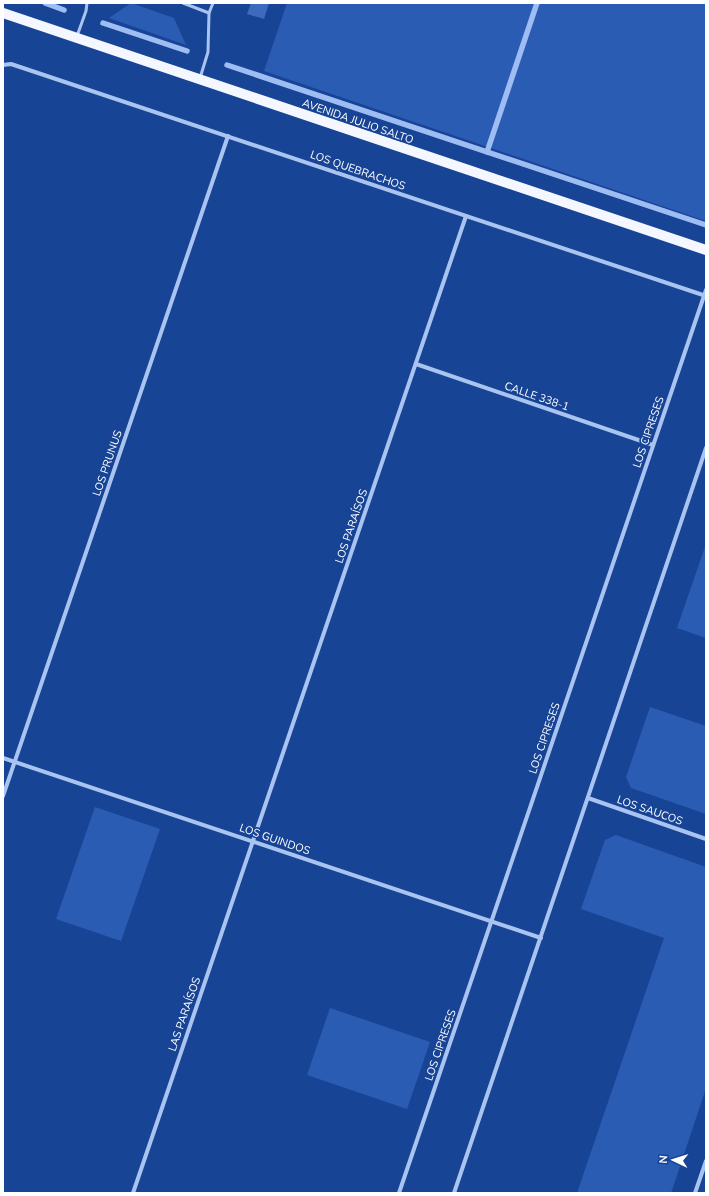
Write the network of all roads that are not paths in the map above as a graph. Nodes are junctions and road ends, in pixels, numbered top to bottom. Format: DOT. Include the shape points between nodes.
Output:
graph roads {
  1 [pos="87,3"];
  2 [pos="183,3"];
  3 [pos="213,3"];
  4 [pos="3,13"];
  5 [pos="210,13"];
  6 [pos="77,38"];
  7 [pos="3,65"];
  8 [pos="199,80"];
  9 [pos="228,136"];
  10 [pos="466,216"];
  11 [pos="706,250"];
  12 [pos="706,290"];
  13 [pos="705,296"];
  14 [pos="416,364"];
  15 [pos="653,445"];
  16 [pos="706,448"];
  17 [pos="3,758"];
  18 [pos="14,762"];
  19 [pos="3,796"];
  20 [pos="588,798"];
  21 [pos="706,839"];
  22 [pos="253,841"];
  23 [pos="491,921"];
  24 [pos="541,938"];
  25 [pos="706,1161"];
  26 [pos="133,1193"];
  27 [pos="399,1193"];
  28 [pos="454,1193"];
  29 [pos="695,1193"];
  1 -- 6 [label="lane"];
  2 -- 5 [label="lane"];
  3 -- 5 [label="lane"];
  4 -- 6 [label="main road, AVENIDA JULIO SALTO"];
  5 -- 8 [label="lane" via="208,52"];
  6 -- 8 [label="main road, AVENIDA JULIO SALTO"];
  7 -- 9 [label="street, LOS QUEBRACHOS" via="11,64"];
  8 -- 11 [label="main road, AVENIDA JULIO SALTO"];
  9 -- 10 [label="street, LOS QUEBRACHOS"];
  9 -- 18 [label="street, LOS PRUNUS"];
  10 -- 13 [label="street, LOS QUEBRACHOS"];
  10 -- 14 [label="street, LOS PARAÍSOS"];
  12 -- 13 [label="street, LOS CIPRESES"];
  13 -- 15 [label="street, LOS CIPRESES"];
  14 -- 15 [label="street, CALLE 338-1"];
  14 -- 22 [label="street, LOS PARAÍSOS"];
  15 -- 23 [label="street, LOS CIPRESES"];
  16 -- 20 [label="street"];
  17 -- 18 [label="street, LOS GUINDOS"];
  18 -- 19 [label="street, LOS PRUNUS"];
  18 -- 22 [label="street, LOS GUINDOS"];
  20 -- 21 [label="street, LOS SAUCOS"];
  20 -- 24 [label="street"];
  22 -- 23 [label="street, LOS GUINDOS"];
  22 -- 26 [label="street, LAS PARAÍSOS"];
  23 -- 24 [label="street, LOS GUINDOS"];
  23 -- 27 [label="street, LOS CIPRESES"];
  24 -- 28 [label="street"];
  25 -- 29 [label="street"];
}
